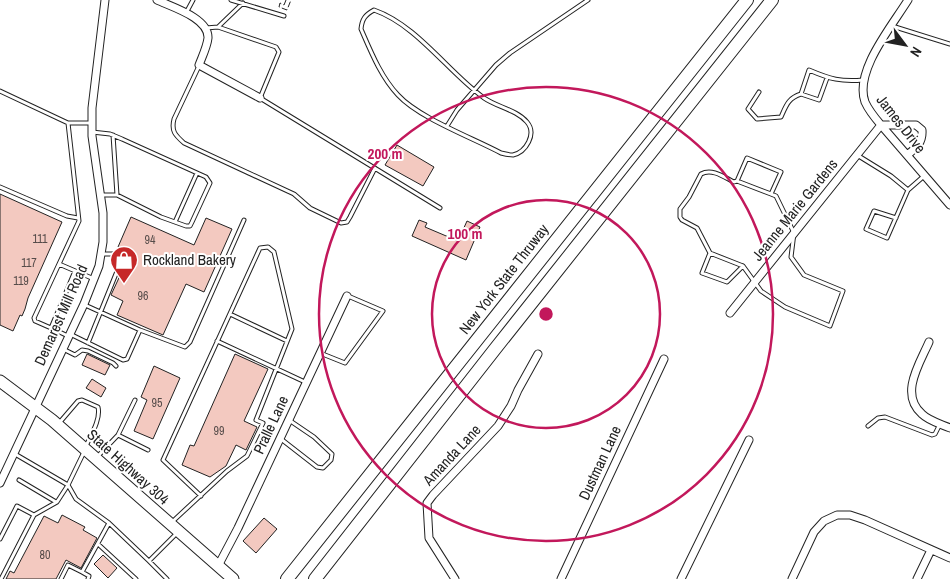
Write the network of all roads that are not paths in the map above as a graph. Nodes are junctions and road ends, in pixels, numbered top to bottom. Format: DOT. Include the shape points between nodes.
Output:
graph roads {
  1 [pos="105,0"];
  2 [pos="157,0"];
  3 [pos="193,0"];
  4 [pos="231,0"];
  5 [pos="588,0"];
  6 [pos="747,0"];
  7 [pos="772,0"];
  8 [pos="908,0"];
  9 [pos="243,3"];
  10 [pos="186,13"];
  11 [pos="284,16"];
  12 [pos="892,26"];
  13 [pos="218,27"];
  14 [pos="206,28"];
  15 [pos="950,44"];
  16 [pos="200,65"];
  17 [pos="827,78"];
  18 [pos="864,80"];
  19 [pos="474,90"];
  20 [pos="0,91"];
  21 [pos="758,92"];
  22 [pos="801,94"];
  23 [pos="260,98"];
  24 [pos="68,123"];
  25 [pos="91,123"];
  26 [pos="881,125"];
  27 [pos="447,126"];
  28 [pos="92,132"];
  29 [pos="113,135"];
  30 [pos="857,155"];
  31 [pos="907,155"];
  32 [pos="374,168"];
  33 [pos="197,172"];
  34 [pos="924,175"];
  35 [pos="737,181"];
  36 [pos="0,186"];
  37 [pos="908,190"];
  38 [pos="771,194"];
  39 [pos="101,195"];
  40 [pos="117,196"];
  41 [pos="950,205"];
  42 [pos="440,208"];
  43 [pos="78,218"];
  44 [pos="896,218"];
  45 [pos="244,220"];
  46 [pos="175,222"];
  47 [pos="794,234"];
  48 [pos="710,253"];
  49 [pos="101,254"];
  50 [pos="58,264"];
  51 [pos="743,266"];
  52 [pos="75,271"];
  53 [pos="95,279"];
  54 [pos="754,282"];
  55 [pos="347,296"];
  56 [pos="84,304"];
  57 [pos="101,312"];
  58 [pos="730,313"];
  59 [pos="230,314"];
  60 [pos="51,328"];
  61 [pos="140,330"];
  62 [pos="69,335"];
  63 [pos="287,340"];
  64 [pos="217,341"];
  65 [pos="929,342"];
  66 [pos="88,343"];
  67 [pos="63,349"];
  68 [pos="320,353"];
  69 [pos="538,354"];
  70 [pos="664,359"];
  71 [pos="116,366"];
  72 [pos="276,368"];
  73 [pos="0,381"];
  74 [pos="306,382"];
  75 [pos="135,400"];
  76 [pos="36,406"];
  77 [pos="289,419"];
  78 [pos="940,424"];
  79 [pos="58,425"];
  80 [pos="868,426"];
  81 [pos="950,428"];
  82 [pos="118,435"];
  83 [pos="280,438"];
  84 [pos="749,440"];
  85 [pos="85,449"];
  86 [pos="148,450"];
  87 [pos="15,453"];
  88 [pos="96,458"];
  89 [pos="19,480"];
  90 [pos="0,481"];
  91 [pos="68,485"];
  92 [pos="201,496"];
  93 [pos="57,502"];
  94 [pos="34,515"];
  95 [pos="109,523"];
  96 [pos="174,528"];
  97 [pos="0,539"];
  98 [pos="98,544"];
  99 [pos="931,550"];
  100 [pos="950,558"];
  101 [pos="149,561"];
  102 [pos="218,566"];
  103 [pos="82,572"];
  104 [pos="1,579"];
  105 [pos="61,579"];
  106 [pos="88,579"];
  107 [pos="136,579"];
  108 [pos="168,579"];
  109 [pos="233,579"];
  110 [pos="285,579"];
  111 [pos="315,579"];
  112 [pos="455,579"];
  113 [pos="561,579"];
  114 [pos="681,579"];
  115 [pos="792,579"];
  116 [pos="917,579"];
  1 -- 25 [label="street, Demarest Mill Road"];
  2 -- 10 [label="street"];
  3 -- 10 [label="lane"];
  4 -- 9 [label="lane"];
  5 -- 19 [label="lane" via="496,65"];
  6 -- 110 [label="highway, New York State Thruway"];
  7 -- 111 [label="highway"];
  8 -- 12 [label="street, James Drive"];
  9 -- 11 [label="lane"];
  9 -- 13 [label="lane"];
  10 -- 14 [label="street"];
  12 -- 15 [label="lane"];
  12 -- 18 [label="street, James Drive" via="869,62"];
  13 -- 14 [label="lane"];
  13 -- 23 [label="lane" via="276,48 279,52"];
  14 -- 16 [label="street" via="208,38"];
  16 -- 23 [label="street"];
  16 -- 32 [label="lane" via="172,127 184,143 294,194 310,208 342,223 350,217"];
  17 -- 18 [label="lane" via="846,82"];
  17 -- 22 [label="lane" via="819,100"];
  17 -- 22 [label="lane" via="809,70"];
  18 -- 26 [label="street, James Drive" via="865,101"];
  19 -- 27 [label="lane"];
  19 -- 27 [label="lane" via="528,123 531,131 526,146 511,155 502,153"];
  19 -- 27 [label="lane" via="422,41 394,20 374,10 362,20 361,29 387,82 399,97 414,109"];
  20 -- 24 [label="lane"];
  21 -- 22 [label="lane" via="748,109 757,119 781,117 793,96"];
  23 -- 32 [label="lane"];
  24 -- 25 [label="lane"];
  24 -- 43 [label="lane"];
  25 -- 28 [label="street, Demarest Mill Road"];
  26 -- 30 [label="street, Jeanne Marie Gardens"];
  26 -- 31 [label="street, James Drive"];
  26 -- 31 [label="street" via="916,125 922,130 919,145"];
  28 -- 29 [label="lane"];
  28 -- 39 [label="street, Demarest Mill Road"];
  29 -- 33 [label="lane"];
  29 -- 40 [label="lane"];
  30 -- 37 [label="lane"];
  30 -- 47 [label="street, Jeanne Marie Gardens"];
  31 -- 34 [label="street, James Drive"];
  32 -- 42 [label="lane"];
  33 -- 46 [label="lane"];
  33 -- 46 [label="lane" via="210,183 190,226"];
  34 -- 37 [label="lane"];
  34 -- 41 [label="street, James Drive"];
  35 -- 38 [label="lane"];
  35 -- 38 [label="lane" via="747,158 781,172"];
  35 -- 48 [label="lane" via="704,172 680,209 682,220 697,228"];
  36 -- 43 [label="lane"];
  37 -- 44 [label="lane"];
  38 -- 47 [label="lane" via="776,196"];
  39 -- 40 [label="lane"];
  39 -- 49 [label="street, Demarest Mill Road"];
  40 -- 46 [label="lane"];
  43 -- 50 [label="lane"];
  44 -- 44 [label="lane" via="887,238 866,229 874,211"];
  45 -- 61 [label="lane" via="188,346 180,347"];
  47 -- 54 [label="street, Jeanne Marie Gardens"];
  47 -- 54 [label="lane" via="791,257 804,275 843,291 830,326 785,307 761,291"];
  48 -- 51 [label="lane"];
  48 -- 51 [label="lane" via="702,273 727,282"];
  49 -- 53 [label="street, Demarest Mill Road"];
  49 -- 57 [label="lane" via="118,254 122,259"];
  50 -- 52 [label="lane"];
  50 -- 60 [label="lane" via="34,318"];
  51 -- 54 [label="lane"];
  52 -- 53 [label="lane"];
  52 -- 60 [label="lane"];
  53 -- 56 [label="street, Demarest Mill Road"];
  54 -- 58 [label="street, Jeanne Marie Gardens"];
  55 -- 68 [label="street, Pralle Lane"];
  55 -- 68 [label="lane" via="383,311 345,363"];
  56 -- 57 [label="lane"];
  56 -- 62 [label="street, Demarest Mill Road"];
  57 -- 61 [label="lane"];
  57 -- 66 [label="lane"];
  59 -- 63 [label="lane"];
  59 -- 63 [label="lane" via="260,248 268,247 274,252 292,329"];
  59 -- 64 [label="lane"];
  60 -- 62 [label="lane"];
  61 -- 66 [label="lane" via="125,360"];
  62 -- 66 [label="lane"];
  62 -- 67 [label="street, Demarest Mill Road"];
  63 -- 72 [label="lane"];
  64 -- 72 [label="lane"];
  64 -- 92 [label="lane" via="163,460"];
  65 -- 78 [label="street" via="912,384 912,394 915,406 923,415"];
  67 -- 71 [label="lane" via="75,355 82,350 88,351"];
  67 -- 76 [label="street, Demarest Mill Road"];
  68 -- 74 [label="street, Pralle Lane"];
  69 -- 112 [label="street, Amanda Lane" via="498,426 427,503 429,538"];
  70 -- 113 [label="street, Dustman Lane"];
  72 -- 74 [label="lane"];
  72 -- 92 [label="lane" via="256,420 263,423 247,456"];
  73 -- 76 [label="main road, State Highway 304"];
  74 -- 77 [label="street, Pralle Lane"];
  75 -- 82 [label="lane"];
  76 -- 79 [label="main road, State Highway 304"];
  76 -- 87 [label="street, Demarest Mill Road"];
  77 -- 83 [label="street, Pralle Lane"];
  77 -- 83 [label="lane" via="332,454 331,460 323,468 318,466"];
  78 -- 80 [label="lane" via="935,434 885,417"];
  78 -- 81 [label="street"];
  79 -- 85 [label="main road, State Highway 304"];
  79 -- 85 [label="lane" via="78,401 98,407 94,429"];
  82 -- 86 [label="lane"];
  82 -- 88 [label="lane"];
  83 -- 102 [label="street, Pralle Lane"];
  84 -- 114 [label="street"];
  85 -- 88 [label="main road, State Highway 304"];
  85 -- 91 [label="lane"];
  87 -- 90 [label="street, Demarest Mill Road"];
  87 -- 91 [label="lane"];
  88 -- 96 [label="main road, State Highway 304"];
  89 -- 93 [label="lane"];
  91 -- 93 [label="lane"];
  91 -- 95 [label="lane" via="76,499"];
  92 -- 96 [label="lane"];
  93 -- 94 [label="lane"];
  94 -- 97 [label="lane" via="17,506"];
  94 -- 104 [label="lane"];
  95 -- 98 [label="lane"];
  95 -- 101 [label="lane"];
  96 -- 101 [label="lane"];
  96 -- 102 [label="main road, State Highway 304"];
  98 -- 103 [label="lane"];
  98 -- 107 [label="lane"];
  99 -- 100 [label="street"];
  99 -- 115 [label="street" via="865,520 837,515 824,521 814,532"];
  99 -- 116 [label="street"];
  101 -- 108 [label="lane"];
  102 -- 109 [label="main road, State Highway 304"];
  103 -- 105 [label="lane" via="68,566"];
  103 -- 106 [label="lane" via="89,576"];
}
